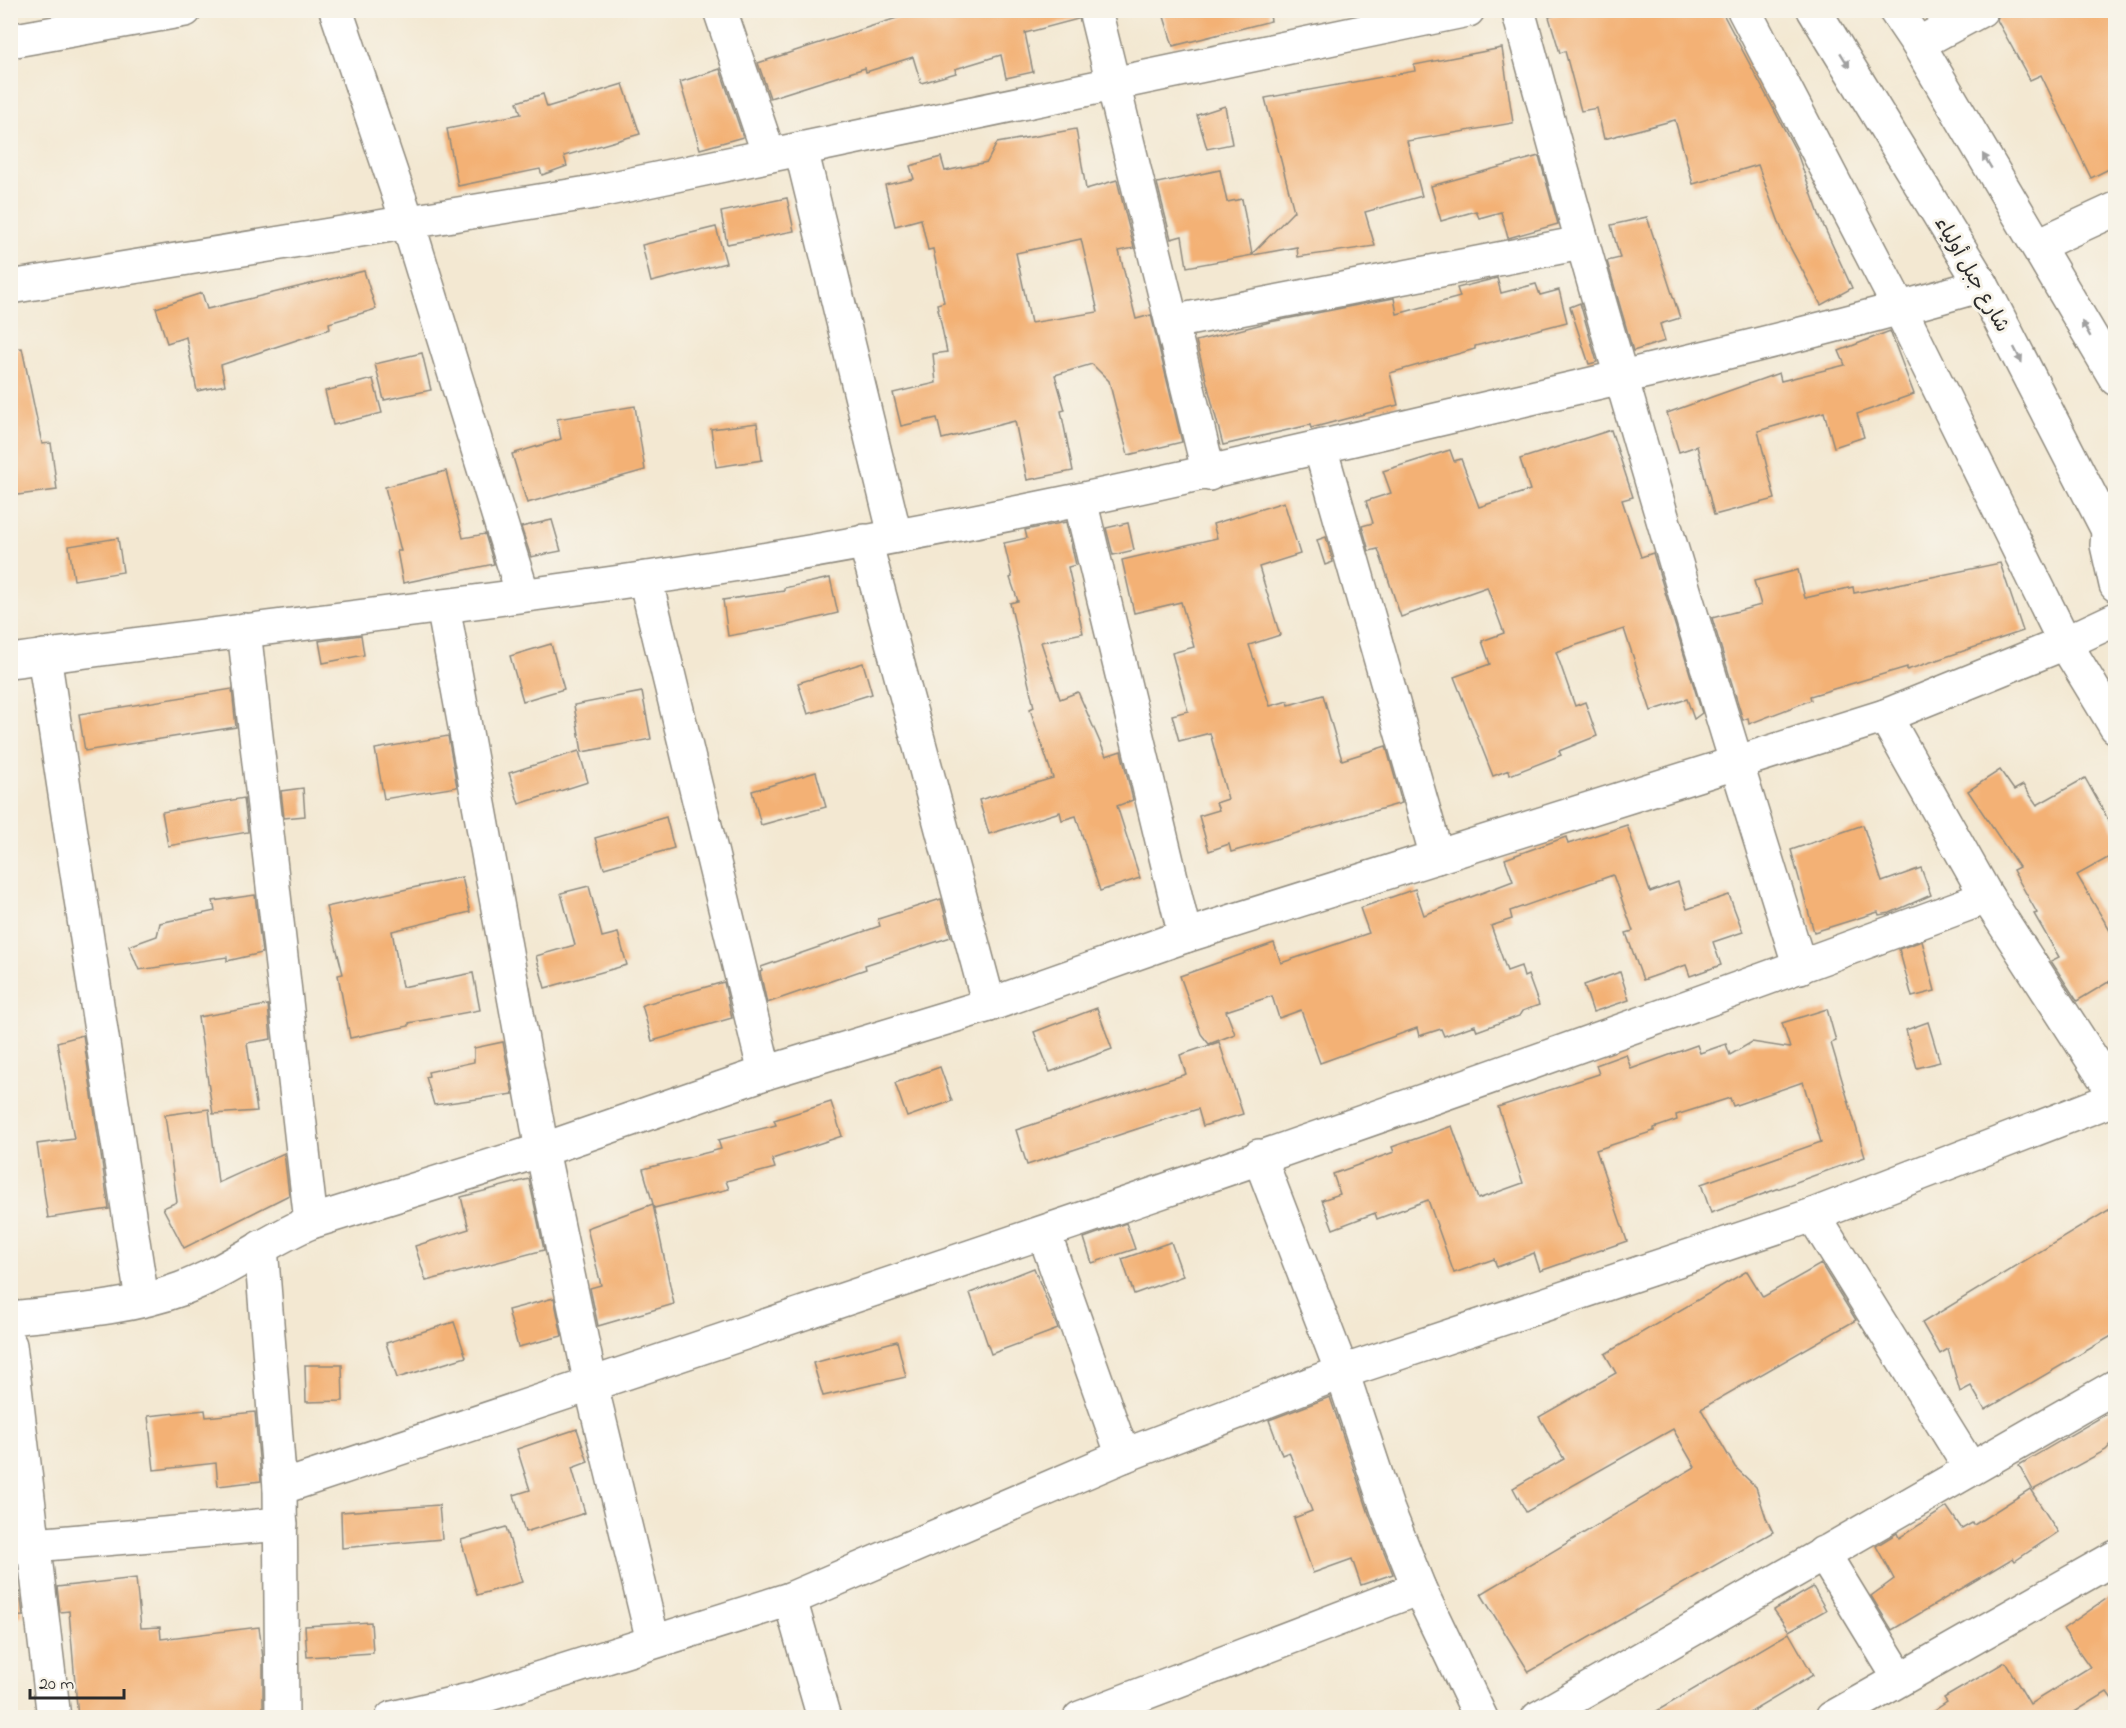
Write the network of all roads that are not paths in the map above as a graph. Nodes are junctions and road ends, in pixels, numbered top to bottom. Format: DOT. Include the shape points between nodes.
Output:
graph roads {
  1 [pos="185,10"];
  2 [pos="336,10"];
  3 [pos="720,10"];
  4 [pos="1095,10"];
  5 [pos="1468,10"];
  6 [pos="1518,10"];
  7 [pos="1744,10"];
  8 [pos="1814,10"];
  9 [pos="1895,10"];
  10 [pos="1981,10"];
  11 [pos="10,41"];
  12 [pos="1918,44"];
  13 [pos="1112,86"];
  14 [pos="801,148"];
  15 [pos="769,155"];
  16 [pos="2115,209"];
  17 [pos="408,223"];
  18 [pos="1581,243"];
  19 [pos="2038,245"];
  20 [pos="1982,285"];
  21 [pos="10,287"];
  22 [pos="1900,309"];
  23 [pos="1172,322"];
  24 [pos="1623,377"];
  25 [pos="2115,379"];
  26 [pos="1320,447"];
  27 [pos="1209,474"];
  28 [pos="1080,500"];
  29 [pos="880,538"];
  30 [pos="2112,539"];
  31 [pos="645,578"];
  32 [pos="2115,585"];
  33 [pos="523,595"];
  34 [pos="443,606"];
  35 [pos="2115,619"];
  36 [pos="244,630"];
  37 [pos="2066,643"];
  38 [pos="44,656"];
  39 [pos="10,661"];
  40 [pos="1885,716"];
  41 [pos="2115,727"];
  42 [pos="1735,762"];
  43 [pos="1437,856"];
  44 [pos="1987,897"];
  45 [pos="1185,936"];
  46 [pos="1800,967"];
  47 [pos="988,1005"];
  48 [pos="765,1073"];
  49 [pos="2115,1097"];
  50 [pos="542,1150"];
  51 [pos="1259,1156"];
  52 [pos="1813,1215"];
  53 [pos="311,1222"];
  54 [pos="1044,1233"];
  55 [pos="261,1247"];
  56 [pos="142,1300"];
  57 [pos="10,1318"];
  58 [pos="10,1346"];
  59 [pos="1342,1372"];
  60 [pos="591,1384"];
  61 [pos="2115,1386"];
  62 [pos="1123,1456"];
  63 [pos="1970,1468"];
  64 [pos="280,1488"];
  65 [pos="280,1524"];
  66 [pos="22,1546"];
  67 [pos="1823,1553"];
  68 [pos="2115,1557"];
  69 [pos="1419,1588"];
  70 [pos="790,1599"];
  71 [pos="653,1641"];
  72 [pos="1900,1679"];
  73 [pos="478,1708"];
  74 [pos="54,1718"];
  75 [pos="282,1718"];
  76 [pos="392,1718"];
  77 [pos="824,1718"];
  78 [pos="1080,1718"];
  79 [pos="1481,1718"];
  80 [pos="1538,1718"];
  81 [pos="1832,1718"];
  1 -- 11 [label="street"];
  2 -- 17 [label="street"];
  3 -- 15 [label="street"];
  4 -- 13 [label="street"];
  5 -- 13 [label="street"];
  6 -- 18 [label="street"];
  7 -- 22 [label="street"];
  8 -- 20 [label="street, شارع جبل أولياء, one-way"];
  9 -- 12 [label="street"];
  10 -- 12 [label="street"];
  19 -- 12 [label="street, one-way"];
  13 -- 14 [label="street"];
  13 -- 23 [label="street"];
  14 -- 15 [label="street"];
  14 -- 29 [label="street"];
  15 -- 17 [label="street" via="594,192"];
  16 -- 19 [label="street"];
  17 -- 21 [label="street"];
  17 -- 33 [label="street"];
  18 -- 23 [label="street"];
  18 -- 24 [label="street"];
  25 -- 19 [label="street, one-way"];
  20 -- 22 [label="street"];
  20 -- 30 [label="street, شارع جبل أولياء, one-way"];
  22 -- 24 [label="street"];
  22 -- 37 [label="street"];
  23 -- 27 [label="street"];
  24 -- 26 [label="street"];
  24 -- 42 [label="street"];
  26 -- 27 [label="street"];
  26 -- 43 [label="street"];
  27 -- 28 [label="street"];
  28 -- 29 [label="street"];
  28 -- 45 [label="street"];
  29 -- 31 [label="street"];
  29 -- 47 [label="street"];
  30 -- 32 [label="street" via="2107,545"];
  31 -- 33 [label="street"];
  31 -- 48 [label="street"];
  33 -- 34 [label="street"];
  34 -- 36 [label="street"];
  34 -- 50 [label="street"];
  35 -- 37 [label="street"];
  36 -- 38 [label="street"];
  36 -- 53 [label="street"];
  37 -- 40 [label="street"];
  37 -- 41 [label="street"];
  38 -- 39 [label="street"];
  38 -- 56 [label="street"];
  40 -- 42 [label="street"];
  40 -- 44 [label="street"];
  42 -- 43 [label="street"];
  42 -- 46 [label="street"];
  43 -- 45 [label="street"];
  44 -- 46 [label="street"];
  44 -- 49 [label="street"];
  45 -- 47 [label="street"];
  46 -- 51 [label="street"];
  47 -- 48 [label="street"];
  48 -- 50 [label="street"];
  49 -- 52 [label="street"];
  50 -- 53 [label="street"];
  50 -- 60 [label="street"];
  51 -- 54 [label="street"];
  51 -- 59 [label="street"];
  52 -- 59 [label="street"];
  52 -- 63 [label="street"];
  53 -- 55 [label="street"];
  54 -- 60 [label="street"];
  54 -- 62 [label="street"];
  55 -- 56 [label="street" via="182,1289"];
  55 -- 64 [label="street"];
  56 -- 57 [label="street"];
  58 -- 66 [label="street"];
  59 -- 62 [label="street"];
  59 -- 69 [label="street" via="1387,1508"];
  60 -- 64 [label="street"];
  60 -- 71 [label="street"];
  61 -- 63 [label="street"];
  62 -- 70 [label="street"];
  63 -- 67 [label="street"];
  64 -- 65 [label="street"];
  65 -- 66 [label="street"];
  65 -- 75 [label="street"];
  66 -- 74 [label="street"];
  67 -- 72 [label="street"];
  67 -- 80 [label="street"];
  68 -- 72 [label="street"];
  69 -- 78 [label="street"];
  69 -- 79 [label="street"];
  70 -- 71 [label="street"];
  70 -- 77 [label="street"];
  71 -- 73 [label="street"];
  72 -- 81 [label="street"];
  73 -- 76 [label="street"];
}
